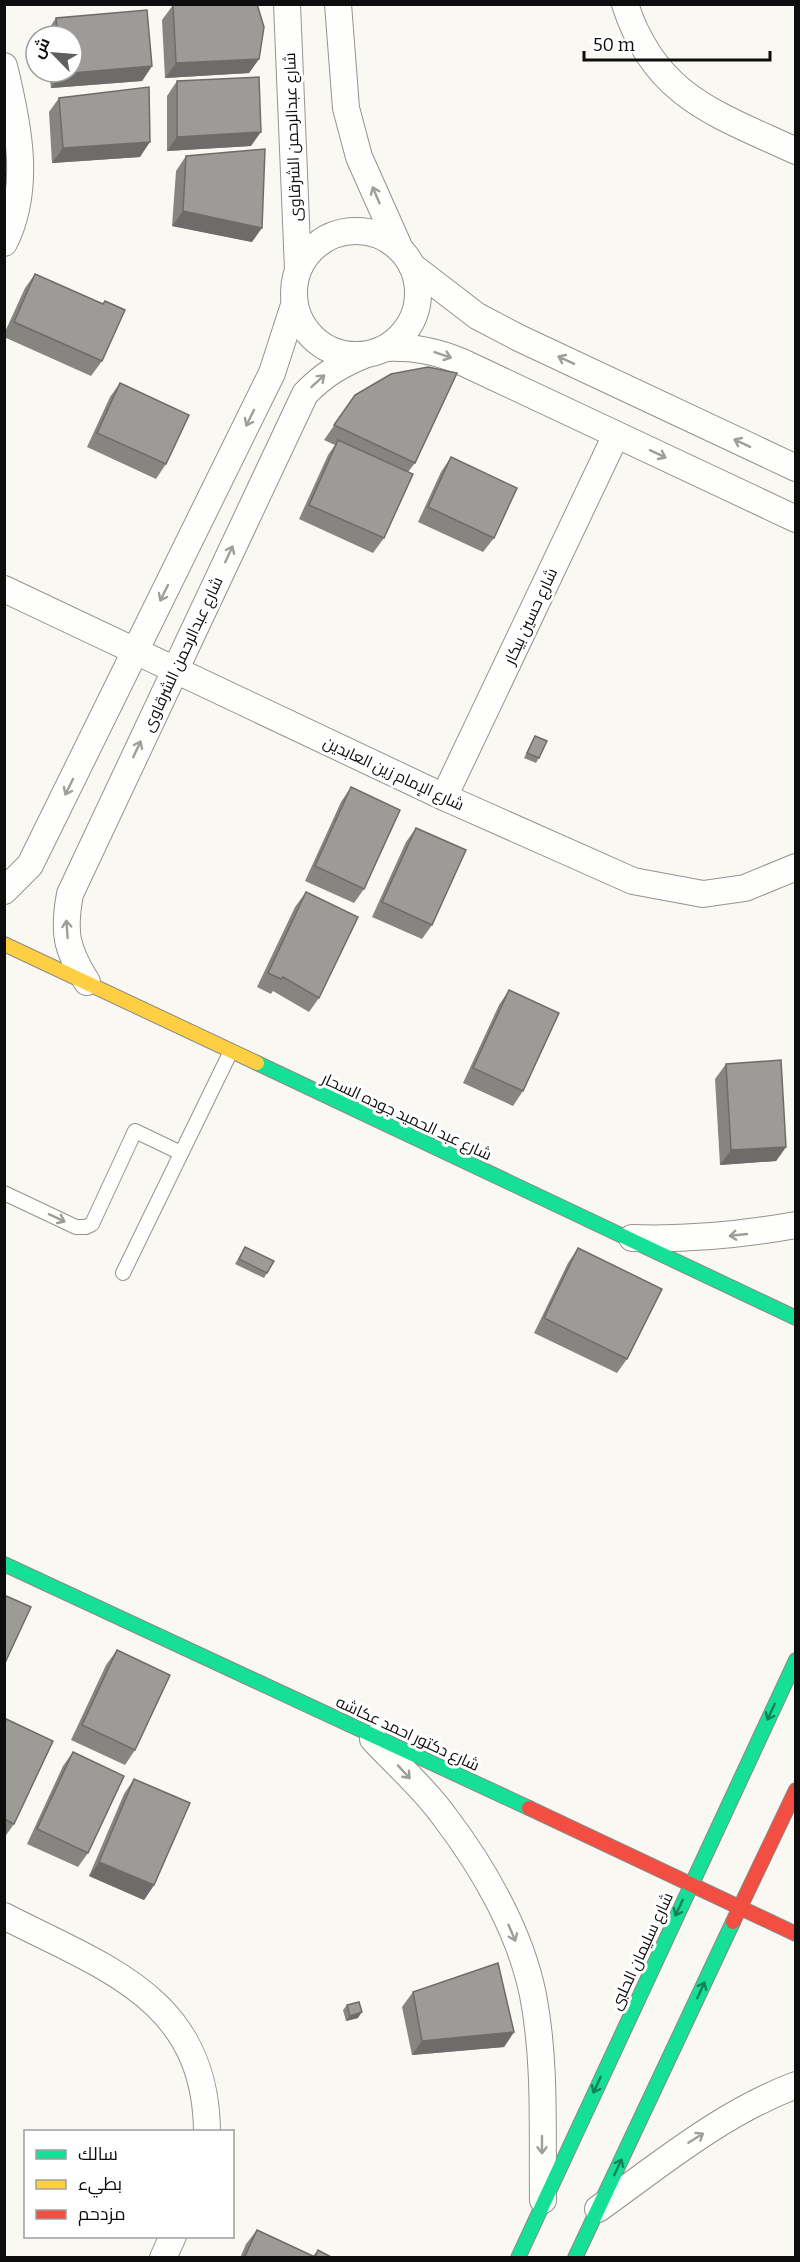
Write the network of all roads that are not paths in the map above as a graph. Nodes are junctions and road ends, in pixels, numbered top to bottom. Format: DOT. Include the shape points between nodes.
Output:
graph roads {
  1 [pos="287,4"];
  2 [pos="338,4"];
  3 [pos="626,4"];
  4 [pos="4,66"];
  5 [pos="9,104"];
  6 [pos="795,151"];
  7 [pos="4,243"];
  8 [pos="406,258"];
  9 [pos="298,270"];
  10 [pos="294,305"];
  11 [pos="375,352"];
  12 [pos="616,435"];
  13 [pos="795,468"];
  14 [pos="795,519"];
  15 [pos="4,589"];
  16 [pos="136,651"];
  17 [pos="174,669"];
  18 [pos="444,796"];
  19 [pos="795,867"];
  20 [pos="4,891"];
  21 [pos="4,944"];
  22 [pos="87,982"];
  23 [pos="231,1051"];
  24 [pos="181,1153"];
  25 [pos="4,1193"];
  26 [pos="795,1225"];
  27 [pos="626,1238"];
  28 [pos="123,1273"];
  29 [pos="795,1318"];
  30 [pos="4,1564"];
  31 [pos="795,1659"];
  32 [pos="364,1730"];
  33 [pos="795,1790"];
  34 [pos="690,1884"];
  35 [pos="740,1909"];
  36 [pos="4,1917"];
  37 [pos="795,1934"];
  38 [pos="795,2085"];
  39 [pos="207,2130"];
  40 [pos="543,2204"];
  41 [pos="597,2210"];
  42 [pos="172,2238"];
  43 [pos="163,2258"];
  44 [pos="518,2258"];
  45 [pos="575,2258"];
  1 -- 9 [label="street, شارع عبدالرحمن الشرقاوى"];
  8 -- 2 [label="street, one-way" via="359,157 346,108"];
  3 -- 6 [label="street" via="648,56 668,81 720,116"];
  4 -- 5 [label="street"];
  5 -- 7 [label="street" via="21,150 18,195"];
  8 -- 9 [label="street" via="384,237 364,231 343,232 324,239 308,252"];
  8 -- 11 [label="street" via="417,285 417,304 400,337"];
  13 -- 8 [label="street, one-way" via="477,316"];
  9 -- 10 [label="street" via="293,287"];
  10 -- 11 [label="street" via="303,327 319,344 341,354"];
  10 -- 16 [label="street, one-way" via="272,373"];
  11 -- 12 [label="street, one-way" via="412,347 438,352"];
  17 -- 11 [label="street, شارع عبدالرحمن الشرقاوى, one-way" via="305,394 336,367"];
  12 -- 14 [label="street, one-way"];
  12 -- 18 [label="street, شارع حسين بيكار"];
  15 -- 16 [label="street, شارع الإمام زين العابدين"];
  16 -- 17 [label="street, شارع الإمام زين العابدين"];
  16 -- 20 [label="street, one-way" via="30,865"];
  17 -- 18 [label="street, شارع الإمام زين العابدين"];
  22 -- 17 [label="street, شارع عبدالرحمن الشرقاوى, one-way" via="70,956 65,925 70,894"];
  18 -- 19 [label="street, شارع الإمام زين العابدين" via="633,881 703,894 745,888"];
  21 -- 22 [label="street, شارع عبد الحميد جوده السحار"];
  22 -- 23 [label="street, شارع عبد الحميد جوده السحار"];
  23 -- 24 [label="lane"];
  23 -- 27 [label="street, شارع عبد الحميد جوده السحار"];
  25 -- 24 [label="lane, one-way" via="76,1227 86,1227 92,1224 135,1131"];
  24 -- 28 [label="lane"];
  26 -- 27 [label="street, one-way" via="743,1235"];
  27 -- 29 [label="street, شارع عبد الحميد جوده السحار"];
  30 -- 32 [label="street, شارع دكتور احمد عكاشه"];
  31 -- 34 [label="street, شارع سليمان الحلبى, one-way"];
  32 -- 34 [label="street, شارع دكتور احمد عكاشه"];
  32 -- 40 [label="street, one-way" via="443,1814 481,1870 513,1934 533,1994 541,2052"];
  33 -- 35 [label="street"];
  34 -- 35 [label="street, شارع دكتور احمد عكاشه"];
  34 -- 40 [label="street, شارع سليمان الحلبى, one-way"];
  35 -- 37 [label="street, شارع دكتور احمد عكاشه"];
  41 -- 35 [label="street, one-way"];
  36 -- 39 [label="street" via="128,1979 159,2005 183,2038 200,2076"];
  41 -- 38 [label="street, one-way" via="680,2148 740,2110"];
  40 -- 44 [label="street, شارع سليمان الحلبى"];
  41 -- 45 [label="street"];
  42 -- 43 [label="street"];
}
